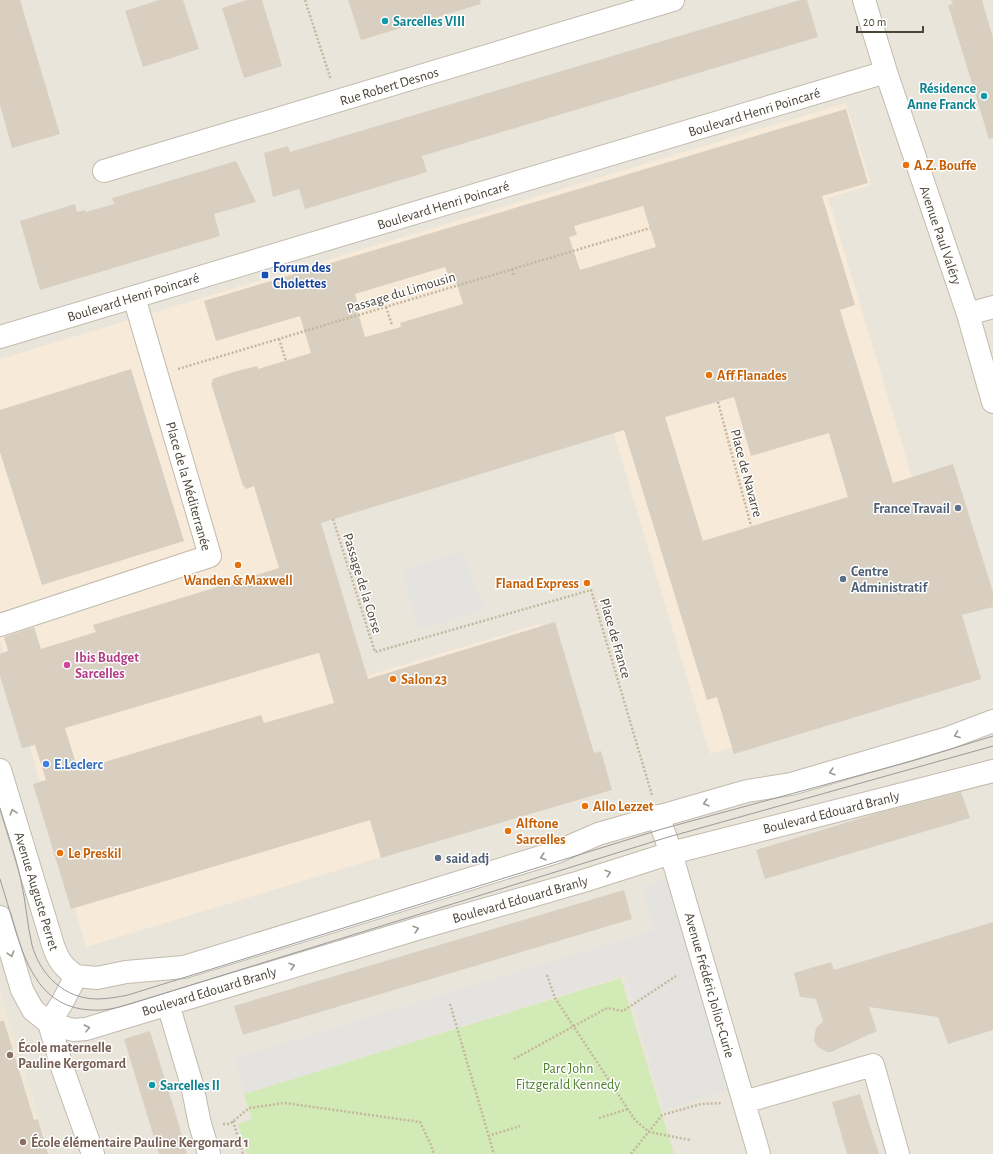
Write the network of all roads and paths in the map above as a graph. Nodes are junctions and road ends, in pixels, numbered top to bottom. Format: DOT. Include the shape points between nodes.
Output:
graph roads {
  1 [pos="306,0"];
  2 [pos="673,0"];
  3 [pos="864,0"];
  4 [pos="886,72"];
  5 [pos="337,101"];
  6 [pos="104,171"];
  7 [pos="650,228"];
  8 [pos="512,269"];
  9 [pos="514,277"];
  10 [pos="134,297"];
  11 [pos="386,307"];
  12 [pos="993,307"];
  13 [pos="968,314"];
  14 [pos="392,325"];
  15 [pos="0,337"];
  16 [pos="279,339"];
  17 [pos="986,352"];
  18 [pos="286,361"];
  19 [pos="157,376"];
  20 [pos="718,402"];
  21 [pos="993,402"];
  22 [pos="333,519"];
  23 [pos="751,526"];
  24 [pos="0,624"];
  25 [pos="374,652"];
  26 [pos="993,721"];
  27 [pos="0,770"];
  28 [pos="993,771"];
  29 [pos="658,816"];
  30 [pos="671,853"];
  31 [pos="0,917"];
  32 [pos="547,975"];
  33 [pos="76,976"];
  34 [pos="676,976"];
  35 [pos="168,1004"];
  36 [pos="450,1004"];
  37 [pos="49,1023"];
  38 [pos="574,1026"];
  39 [pos="514,1059"];
  40 [pos="744,1102"];
  41 [pos="628,1109"];
  42 [pos="599,1118"];
  43 [pos="233,1122"];
  44 [pos="200,1124"];
  45 [pos="520,1126"];
  46 [pos="649,1132"];
  47 [pos="488,1136"];
  48 [pos="690,1140"];
  49 [pos="93,1154"];
  50 [pos="209,1154"];
  51 [pos="242,1154"];
  52 [pos="434,1154"];
  53 [pos="493,1154"];
  54 [pos="631,1154"];
  55 [pos="759,1154"];
  56 [pos="898,1154"];
  1 -- 5 [label="path"];
  2 -- 5 [label="street, Rue Robert Desnos"];
  3 -- 4 [label="street, Avenue Paul Valéry"];
  4 -- 10 [label="street, Boulevard Henri Poincaré"];
  4 -- 13 [label="street, Avenue Paul Valéry"];
  5 -- 6 [label="street, Rue Robert Desnos"];
  7 -- 8 [label="path, Passage du Limousin"];
  8 -- 9 [label="path"];
  8 -- 11 [label="path, Passage du Limousin"];
  10 -- 15 [label="street, Boulevard Henri Poincaré"];
  10 -- 19 [label="street, Place de la Méditerranée"];
  11 -- 14 [label="path"];
  11 -- 16 [label="path, Passage du Limousin"];
  12 -- 13 [label="street"];
  13 -- 17 [label="street, Avenue Paul Valéry"];
  16 -- 18 [label="path"];
  16 -- 19 [label="path, Passage du Limousin"];
  17 -- 21 [label="street, Avenue Paul Valéry"];
  19 -- 24 [label="street, Place de la Méditerranée" via="210,556"];
  20 -- 23 [label="path, Place de Navarre"];
  22 -- 25 [label="path, Passage de la Corse"];
  25 -- 29 [label="path, Place de France" via="591,590"];
  26 -- 29 [label="street, one-way" via="948,738 791,784 747,791"];
  33 -- 27 [label="street, Avenue Auguste Perret, one-way" via="66,969 53,945"];
  28 -- 30 [label="street, Boulevard Edouard Branly"];
  29 -- 30 [label="street, Avenue Frédéric Joliot-Curie"];
  29 -- 33 [label="street, one-way" via="598,834 557,852 184,967 126,972 97,978"];
  35 -- 30 [label="street, Boulevard Edouard Branly, one-way"];
  30 -- 40 [label="street, Avenue Frédéric Joliot-Curie"];
  31 -- 37 [label="street, one-way" via="22,990 33,1010"];
  32 -- 38 [label="path" via="555,998"];
  33 -- 37 [label="street"];
  34 -- 38 [label="path" via="623,1010 607,1008"];
  37 -- 35 [label="street, Boulevard Edouard Branly, one-way" via="73,1030 86,1029"];
  35 -- 44 [label="street" via="192,1085"];
  36 -- 47 [label="path"];
  37 -- 49 [label="street"];
  38 -- 39 [label="path"];
  38 -- 41 [label="path"];
  40 -- 46 [label="path" via="701,1104 662,1115"];
  40 -- 55 [label="street, Avenue Frédéric Joliot-Curie"];
  40 -- 56 [label="street" via="873,1065"];
  41 -- 42 [label="path"];
  41 -- 46 [label="path" via="635,1120"];
  43 -- 44 [label="path"];
  43 -- 51 [label="path"];
  43 -- 52 [label="path" via="249,1108 285,1103 420,1122"];
  44 -- 50 [label="street"];
  45 -- 47 [label="path"];
  46 -- 48 [label="path"];
  46 -- 54 [label="path"];
  47 -- 53 [label="path"];
}
